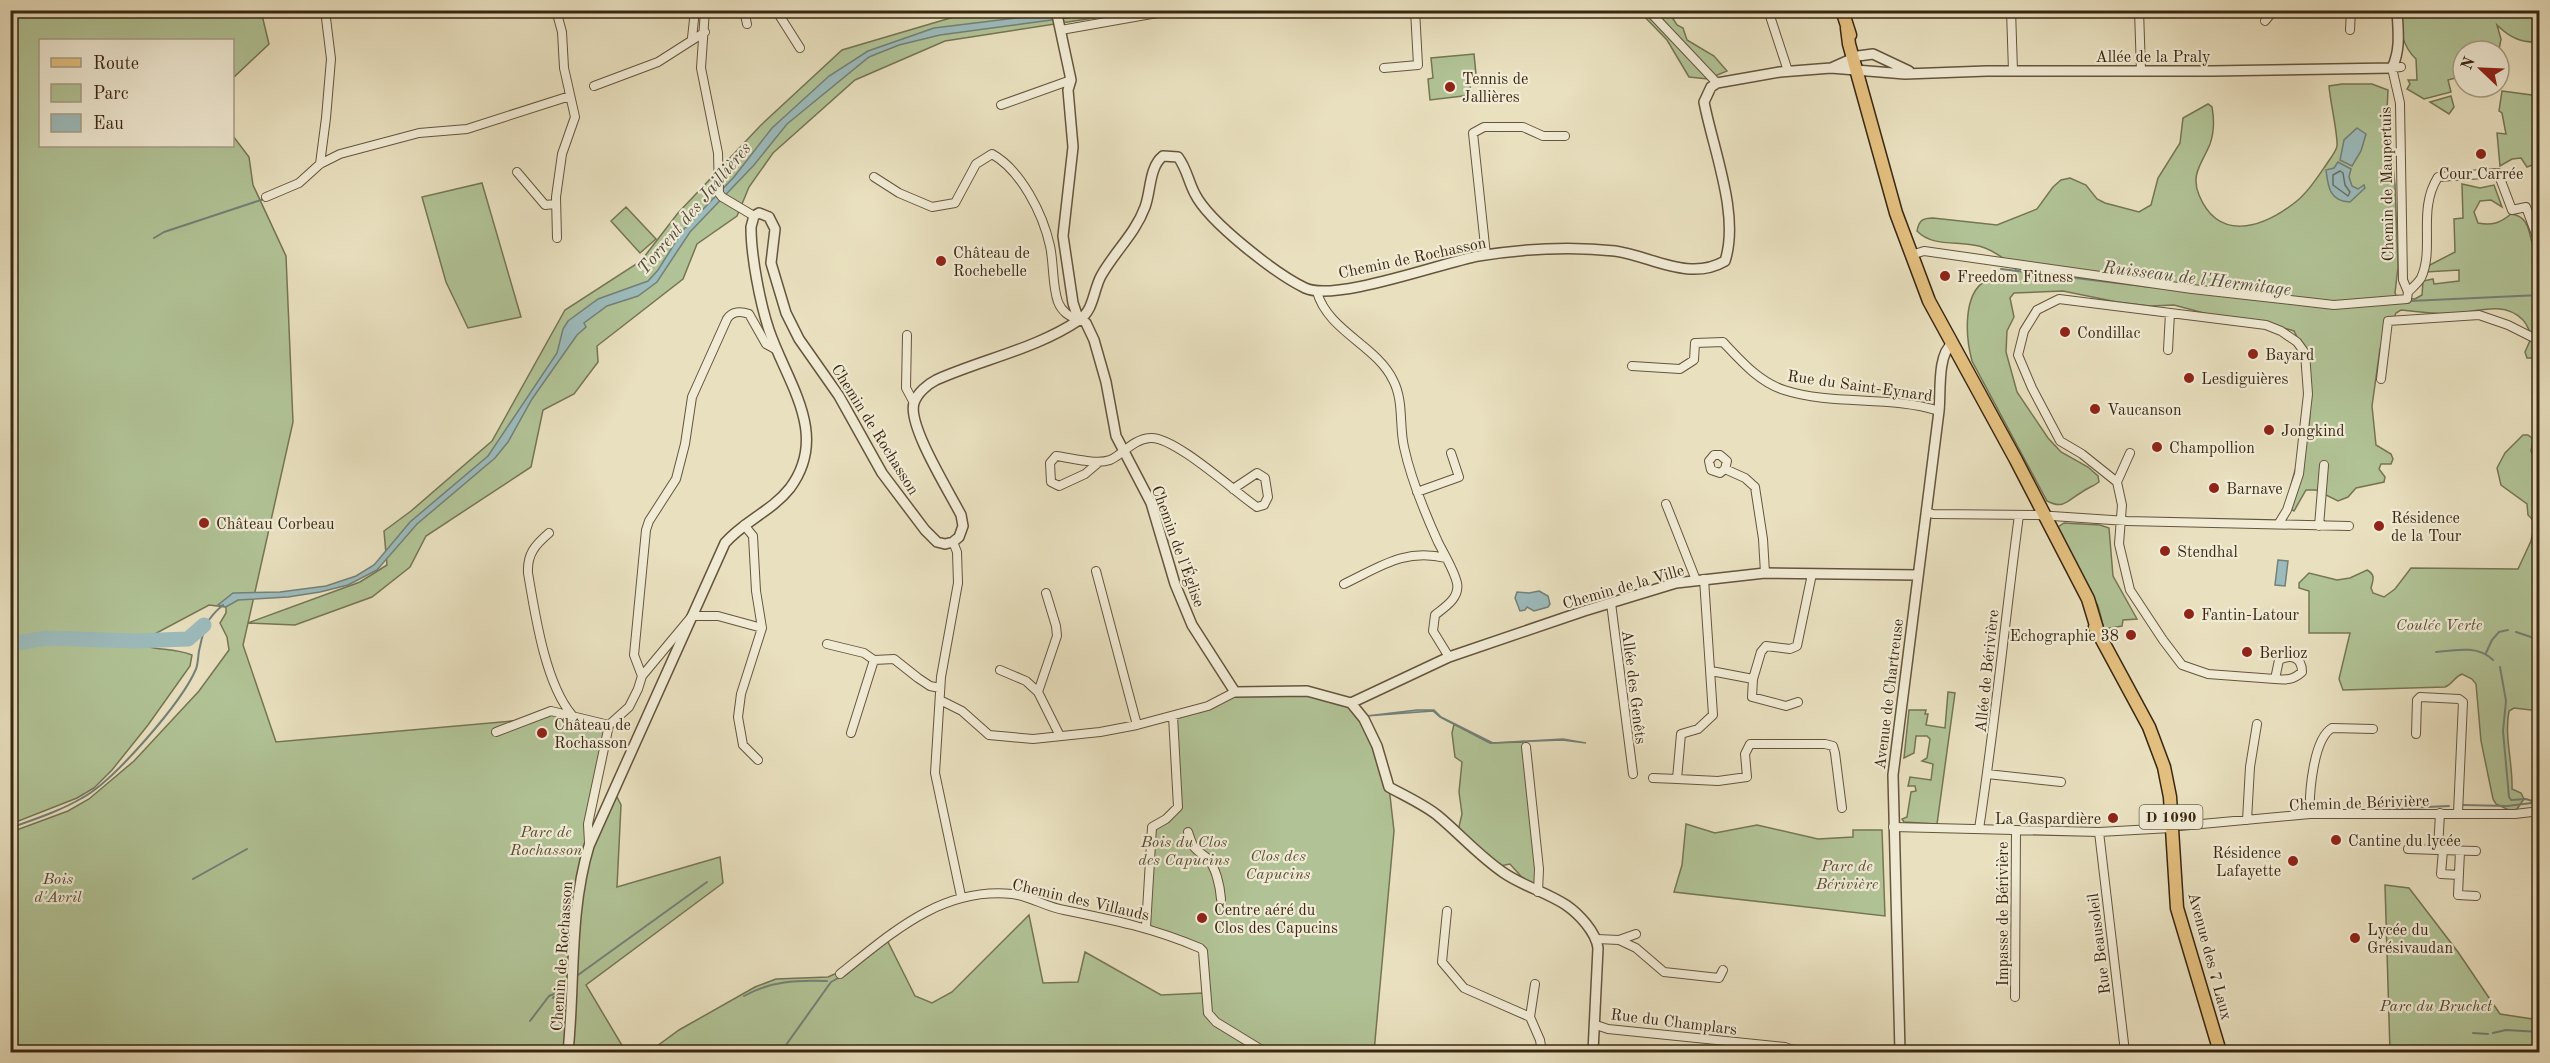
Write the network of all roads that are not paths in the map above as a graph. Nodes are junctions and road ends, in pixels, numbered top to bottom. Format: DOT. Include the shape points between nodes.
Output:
graph roads {
  1 [pos="326,10"];
  2 [pos="556,10"];
  3 [pos="695,10"];
  4 [pos="705,10"];
  5 [pos="747,10"];
  6 [pos="776,10"];
  7 [pos="1056,10"];
  8 [pos="1174,10"];
  9 [pos="1415,10"];
  10 [pos="1648,10"];
  11 [pos="1768,10"];
  12 [pos="1842,10"];
  13 [pos="2011,10"];
  14 [pos="2139,10"];
  15 [pos="2351,10"];
  16 [pos="2397,10"];
  17 [pos="2272,11"];
  18 [pos="2265,21"];
  19 [pos="747,24"];
  20 [pos="1061,28"];
  21 [pos="2350,30"];
  22 [pos="705,32"];
  23 [pos="692,38"];
  24 [pos="800,48"];
  25 [pos="1885,60"];
  26 [pos="1857,63"];
  27 [pos="2396,67"];
  28 [pos="1384,68"];
  29 [pos="1788,71"];
  30 [pos="1883,71"];
  31 [pos="2013,71"];
  32 [pos="2141,71"];
  33 [pos="1914,73"];
  34 [pos="1071,80"];
  35 [pos="1717,83"];
  36 [pos="594,86"];
  37 [pos="570,96"];
  38 [pos="1001,105"];
  39 [pos="1565,136"];
  40 [pos="320,164"];
  41 [pos="517,172"];
  42 [pos="874,177"];
  43 [pos="266,196"];
  44 [pos="556,204"];
  45 [pos="754,216"];
  46 [pos="557,238"];
  47 [pos="2540,245"];
  48 [pos="1486,255"];
  49 [pos="1911,255"];
  50 [pos="1317,292"];
  51 [pos="2408,296"];
  52 [pos="2170,313"];
  53 [pos="1080,319"];
  54 [pos="907,335"];
  55 [pos="2540,341"];
  56 [pos="1952,344"];
  57 [pos="777,350"];
  58 [pos="2168,350"];
  59 [pos="1632,366"];
  60 [pos="2381,379"];
  61 [pos="914,403"];
  62 [pos="1939,411"];
  63 [pos="1123,450"];
  64 [pos="1451,453"];
  65 [pos="2130,453"];
  66 [pos="1098,463"];
  67 [pos="2324,465"];
  68 [pos="1725,469"];
  69 [pos="2117,482"];
  70 [pos="1233,489"];
  71 [pos="1417,492"];
  72 [pos="1666,504"];
  73 [pos="1926,512"];
  74 [pos="2041,515"];
  75 [pos="2019,516"];
  76 [pos="2121,521"];
  77 [pos="2278,523"];
  78 [pos="744,525"];
  79 [pos="2319,526"];
  80 [pos="2349,526"];
  81 [pos="549,533"];
  82 [pos="953,542"];
  83 [pos="1446,558"];
  84 [pos="1096,571"];
  85 [pos="1765,573"];
  86 [pos="1812,574"];
  87 [pos="1918,575"];
  88 [pos="1700,579"];
  89 [pos="1344,584"];
  90 [pos="1046,593"];
  91 [pos="1611,603"];
  92 [pos="692,616"];
  93 [pos="762,628"];
  94 [pos="827,644"];
  95 [pos="1449,657"];
  96 [pos="874,660"];
  97 [pos="1000,670"];
  98 [pos="1711,671"];
  99 [pos="642,676"];
  100 [pos="1753,679"];
  101 [pos="2275,679"];
  102 [pos="940,688"];
  103 [pos="1038,692"];
  104 [pos="1235,692"];
  105 [pos="940,700"];
  106 [pos="1798,702"];
  107 [pos="1351,703"];
  108 [pos="572,715"];
  109 [pos="1173,716"];
  110 [pos="609,724"];
  111 [pos="2257,724"];
  112 [pos="1137,725"];
  113 [pos="2373,729"];
  114 [pos="496,732"];
  115 [pos="851,733"];
  116 [pos="2416,734"];
  117 [pos="1060,736"];
  118 [pos="1526,747"];
  119 [pos="758,760"];
  120 [pos="1633,774"];
  121 [pos="1987,774"];
  122 [pos="1653,778"];
  123 [pos="1677,779"];
  124 [pos="2061,782"];
  125 [pos="1842,808"];
  126 [pos="2540,811"];
  127 [pos="2440,813"];
  128 [pos="2458,813"];
  129 [pos="2310,814"];
  130 [pos="2247,820"];
  131 [pos="1893,826"];
  132 [pos="2176,827"];
  133 [pos="1979,829"];
  134 [pos="2016,830"];
  135 [pos="1188,832"];
  136 [pos="2099,832"];
  137 [pos="589,846"];
  138 [pos="2408,849"];
  139 [pos="2440,850"];
  140 [pos="2460,851"];
  141 [pos="2476,851"];
  142 [pos="2459,875"];
  143 [pos="1538,892"];
  144 [pos="961,896"];
  145 [pos="2476,896"];
  146 [pos="1221,898"];
  147 [pos="1447,911"];
  148 [pos="1146,927"];
  149 [pos="1636,934"];
  150 [pos="1597,939"];
  151 [pos="1619,940"];
  152 [pos="1723,970"];
  153 [pos="840,974"];
  154 [pos="1535,984"];
  155 [pos="2015,997"];
  156 [pos="1530,1017"];
  157 [pos="1596,1025"];
  158 [pos="568,1053"];
  159 [pos="1265,1053"];
  160 [pos="1542,1053"];
  161 [pos="1593,1053"];
  162 [pos="1833,1053"];
  163 [pos="1900,1053"];
  164 [pos="2125,1053"];
  165 [pos="2220,1053"];
  1 -- 40 [label="street" via="331,59"];
  2 -- 37 [label="street"];
  3 -- 23 [label="street"];
  4 -- 22 [label="street"];
  5 -- 19 [label="street"];
  6 -- 24 [label="street"];
  7 -- 20 [label="street, Chemin de l'Église"];
  8 -- 20 [label="street"];
  9 -- 28 [label="street" via="1418,65"];
  10 -- 35 [label="street"];
  11 -- 29 [label="street"];
  12 -- 26 [label="main road, D 1090"];
  13 -- 31 [label="street"];
  14 -- 32 [label="street"];
  15 -- 21 [label="street"];
  16 -- 27 [label="street, Chemin de Maupertuis"];
  17 -- 18 [label="street"];
  20 -- 34 [label="street, Chemin de l'Église"];
  22 -- 23 [label="street"];
  22 -- 45 [label="street" via="701,68 718,153 718,193"];
  23 -- 36 [label="street" via="658,62"];
  25 -- 26 [label="street, Allée de la Praly" via="1873,54"];
  25 -- 30 [label="street"];
  25 -- 33 [label="street, Allée de la Praly"];
  26 -- 29 [label="street"];
  26 -- 30 [label="street, Allée de la Praly"];
  26 -- 49 [label="main road, D 1090" via="1896,213"];
  27 -- 32 [label="street, Allée de la Praly"];
  27 -- 51 [label="street, Chemin de Maupertuis" via="2403,280"];
  29 -- 35 [label="street"];
  30 -- 33 [label="street, Allée de la Praly"];
  31 -- 32 [label="street, Allée de la Praly"];
  31 -- 33 [label="street, Allée de la Praly"];
  34 -- 38 [label="street"];
  34 -- 53 [label="street, Chemin de l'Église" via="1068,90 1073,147 1063,237 1073,303"];
  35 -- 48 [label="street, Chemin de Rochasson" via="1704,102 1725,193 1729,248 1725,261 1714,267 1691,269 1607,251"];
  37 -- 40 [label="street" via="467,129 419,133 386,141"];
  37 -- 44 [label="street" via="575,117 562,154"];
  39 -- 48 [label="street" via="1544,136 1523,127 1484,128 1473,133"];
  40 -- 43 [label="street" via="299,183"];
  41 -- 44 [label="street" via="545,205"];
  42 -- 53 [label="street" via="932,207 955,203 976,164 992,154 1005,161 1043,220 1058,302 1064,313"];
  44 -- 46 [label="street"];
  45 -- 57 [label="street, Chemin de Rochasson" via="751,237 760,301"];
  45 -- 82 [label="street, Chemin de Rochasson" via="765,214 773,223 771,263 786,313 799,339 839,396 871,456 925,530 937,542"];
  47 -- 51 [label="street" via="2526,207 2512,210 2498,173 2438,177 2431,187 2426,216 2421,279"];
  48 -- 50 [label="street, Chemin de Rochasson" via="1361,287"];
  49 -- 51 [label="street" via="1924,251 2192,289 2334,304"];
  49 -- 56 [label="main road, D 1090"];
  50 -- 53 [label="street" via="1276,270 1233,236 1195,194 1178,157 1170,155 1158,160 1146,206 1134,232 1101,276 1088,311"];
  50 -- 71 [label="street" via="1336,324 1393,378 1399,395 1404,447"];
  52 -- 58 [label="street"];
  52 -- 69 [label="street" via="2059,299 2037,310 2024,331 2018,355 2060,441"];
  52 -- 77 [label="street" via="2266,325 2297,342 2305,353 2308,394 2300,474"];
  53 -- 61 [label="street" via="1032,344 935,381 922,390"];
  53 -- 63 [label="street, Chemin de l'Église" via="1094,340 1116,436"];
  54 -- 61 [label="street" via="906,388"];
  55 -- 60 [label="street" via="2479,315 2388,321"];
  56 -- 62 [label="street, Avenue de Chartreuse" via="1942,363"];
  56 -- 74 [label="main road, D 1090"];
  57 -- 78 [label="street, Chemin de Rochasson" via="807,424 808,443 791,486 775,505"];
  57 -- 99 [label="street" via="766,345 752,318 738,312 730,315 704,367 692,397 676,479 646,530 634,655"];
  59 -- 62 [label="street, Rue du Saint-Eynard" via="1680,369 1694,360 1695,343 1723,342 1748,369 1784,390 1836,399 1904,403"];
  61 -- 82 [label="street, Chemin de Rochasson" via="921,437 961,515 963,526"];
  62 -- 73 [label="street, Avenue de Chartreuse"];
  63 -- 66 [label="street" via="1113,459"];
  63 -- 70 [label="street" via="1150,438 1165,441"];
  63 -- 104 [label="street, Chemin de l'Église" via="1151,503 1175,584 1192,625"];
  64 -- 71 [label="street" via="1459,477"];
  65 -- 69 [label="street"];
  66 -- 66 [label="street" via="1056,456 1050,463 1051,482 1059,486"];
  67 -- 79 [label="street"];
  68 -- 85 [label="street" via="1755,487"];
  69 -- 76 [label="street"];
  70 -- 70 [label="street" via="1257,507 1264,505 1268,497 1264,478 1257,473"];
  71 -- 83 [label="street"];
  72 -- 88 [label="street"];
  73 -- 75 [label="street"];
  73 -- 87 [label="street, Avenue de Chartreuse"];
  74 -- 75 [label="street"];
  74 -- 76 [label="street"];
  74 -- 132 [label="main road, Avenue des 7 Laux / D 1090" via="2092,623 2149,727 2164,767"];
  75 -- 121 [label="street, Allée de Bérivière"];
  76 -- 77 [label="street"];
  76 -- 101 [label="street" via="2119,544 2130,590 2182,665 2208,674"];
  77 -- 79 [label="street"];
  78 -- 92 [label="street, Chemin de Rochasson" via="725,543"];
  78 -- 93 [label="street" via="753,536"];
  79 -- 80 [label="street"];
  81 -- 108 [label="street" via="531,551 528,573 554,682"];
  82 -- 102 [label="street" via="958,562 957,601"];
  83 -- 89 [label="street" via="1418,554 1395,559"];
  83 -- 95 [label="street" via="1458,585 1453,602 1435,615 1433,631"];
  84 -- 112 [label="street"];
  85 -- 86 [label="street, Chemin de la Ville"];
  85 -- 88 [label="street, Chemin de la Ville"];
  86 -- 87 [label="street, Chemin de la Ville"];
  86 -- 100 [label="street" via="1797,646 1766,646"];
  87 -- 131 [label="street, Avenue de Chartreuse" via="1893,775"];
  88 -- 91 [label="street, Chemin de la Ville"];
  88 -- 98 [label="street"];
  90 -- 103 [label="street" via="1057,636"];
  91 -- 95 [label="street, Chemin de la Ville"];
  91 -- 120 [label="street, Allée des Genêts"];
  92 -- 93 [label="street" via="718,616"];
  92 -- 99 [label="street"];
  92 -- 137 [label="street, Chemin de Rochasson"];
  93 -- 119 [label="street" via="741,694 738,717 743,745"];
  94 -- 96 [label="street" via="864,652"];
  95 -- 107 [label="street, Chemin de la Ville"];
  96 -- 102 [label="street" via="894,659 930,686"];
  96 -- 115 [label="street"];
  97 -- 103 [label="street" via="1026,681"];
  98 -- 100 [label="street"];
  98 -- 123 [label="street" via="1713,715 1698,729 1681,734"];
  99 -- 110 [label="street" via="634,699"];
  100 -- 106 [label="street" via="1752,697 1786,705"];
  102 -- 105 [label="street"];
  103 -- 117 [label="street"];
  104 -- 107 [label="street" via="1307,691"];
  104 -- 109 [label="street" via="1208,706"];
  105 -- 117 [label="street" via="962,711 989,735 1033,739"];
  105 -- 144 [label="street" via="935,781"];
  107 -- 143 [label="street" via="1377,746 1389,787 1425,807 1484,859"];
  108 -- 110 [label="street"];
  108 -- 114 [label="street" via="542,713"];
  109 -- 112 [label="street"];
  109 -- 148 [label="street" via="1178,807 1152,827"];
  110 -- 137 [label="street" via="588,824"];
  111 -- 130 [label="street"];
  112 -- 117 [label="street"];
  113 -- 129 [label="street" via="2328,730 2316,756 2309,787"];
  116 -- 128 [label="street" via="2420,697 2463,702"];
  118 -- 143 [label="street"];
  121 -- 124 [label="street"];
  121 -- 133 [label="street, Allée de Bérivière"];
  122 -- 123 [label="street"];
  123 -- 125 [label="street" via="1718,781 1747,777 1744,754 1750,744 1825,744 1833,746 1835,753"];
  126 -- 128 [label="street, Chemin de Bérivière"];
  127 -- 128 [label="street, Chemin de Bérivière"];
  127 -- 129 [label="street, Chemin de Bérivière"];
  127 -- 139 [label="street"];
  129 -- 130 [label="street, Chemin de Bérivière"];
  130 -- 132 [label="street, Chemin de Bérivière"];
  131 -- 133 [label="street, Chemin de Bérivière"];
  131 -- 163 [label="street, Avenue de Chartreuse"];
  132 -- 136 [label="street, Chemin de Bérivière"];
  132 -- 165 [label="main road, Avenue des 7 Laux / D 1090" via="2177,908"];
  133 -- 134 [label="street, Chemin de Bérivière"];
  134 -- 136 [label="street, Chemin de Bérivière"];
  134 -- 155 [label="street, Impasse de Bérivière"];
  135 -- 146 [label="street" via="1197,853 1212,865"];
  136 -- 164 [label="street, Rue Beausoleil"];
  137 -- 158 [label="street, Chemin de Rochasson" via="577,915"];
  138 -- 139 [label="street"];
  139 -- 140 [label="street"];
  139 -- 142 [label="street" via="2441,874"];
  140 -- 141 [label="street"];
  140 -- 142 [label="street"];
  142 -- 145 [label="street" via="2458,895"];
  143 -- 150 [label="street" via="1566,905"];
  144 -- 148 [label="street, Chemin des Villauds" via="1015,894 1061,910"];
  144 -- 153 [label="street, Chemin des Villauds" via="900,927"];
  147 -- 156 [label="street" via="1442,962 1464,988"];
  148 -- 159 [label="street, Chemin des Villauds" via="1203,951 1208,1013"];
  149 -- 151 [label="street"];
  150 -- 151 [label="street"];
  150 -- 157 [label="street"];
  151 -- 152 [label="street" via="1664,972 1719,978"];
  154 -- 156 [label="street"];
  156 -- 160 [label="street"];
  157 -- 161 [label="street"];
  157 -- 162 [label="street, Rue du Champlars" via="1785,1047 1795,1052"];
}
